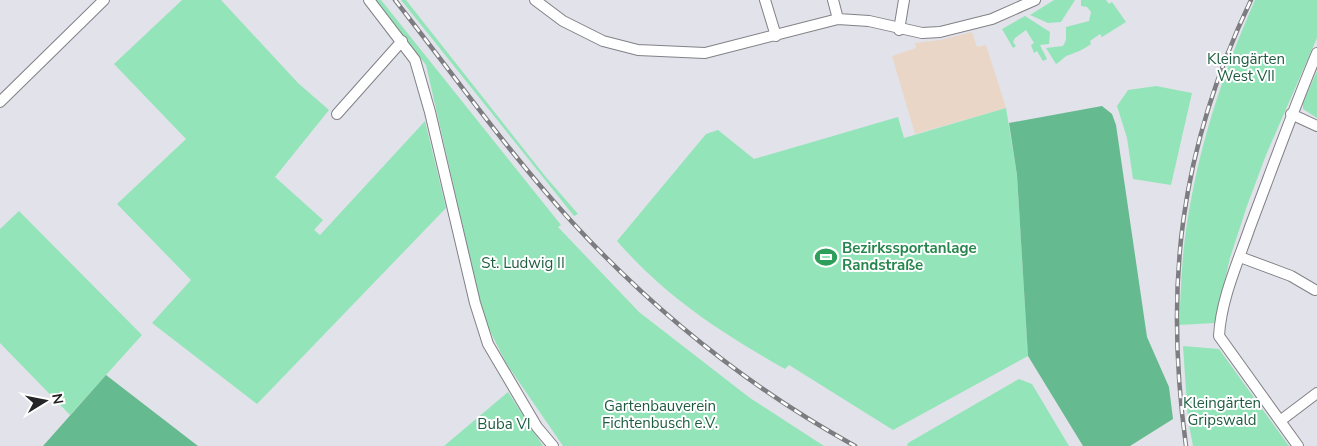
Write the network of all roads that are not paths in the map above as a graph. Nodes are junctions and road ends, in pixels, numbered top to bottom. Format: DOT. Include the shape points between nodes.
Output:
graph roads {
  1 [pos="104,0"];
  2 [pos="369,0"];
  3 [pos="535,0"];
  4 [pos="764,0"];
  5 [pos="833,0"];
  6 [pos="904,0"];
  7 [pos="1035,0"];
  8 [pos="838,19"];
  9 [pos="899,30"];
  10 [pos="776,36"];
  11 [pos="402,41"];
  12 [pos="1317,53"];
  13 [pos="0,102"];
  14 [pos="338,114"];
  15 [pos="1291,114"];
  16 [pos="1317,126"];
  17 [pos="1240,257"];
  18 [pos="1315,290"];
  19 [pos="1317,393"];
  20 [pos="1280,421"];
  21 [pos="552,446"];
  22 [pos="1298,446"];
  1 -- 13 [label="street"];
  2 -- 11 [label="street"];
  3 -- 10 [label="street" via="563,22 603,41 638,50 704,53"];
  4 -- 10 [label="street"];
  5 -- 8 [label="street"];
  6 -- 9 [label="street"];
  7 -- 9 [label="street" via="992,19 940,32"];
  8 -- 9 [label="street" via="869,21"];
  8 -- 10 [label="street"];
  11 -- 14 [label="street"];
  11 -- 21 [label="street" via="415,60 430,112 475,303 488,344 537,427"];
  12 -- 15 [label="street"];
  15 -- 16 [label="street"];
  15 -- 17 [label="street"];
  17 -- 18 [label="street" via="1292,276"];
  17 -- 20 [label="street" via="1220,318 1219,336"];
  19 -- 20 [label="street"];
  20 -- 22 [label="street"];
}
